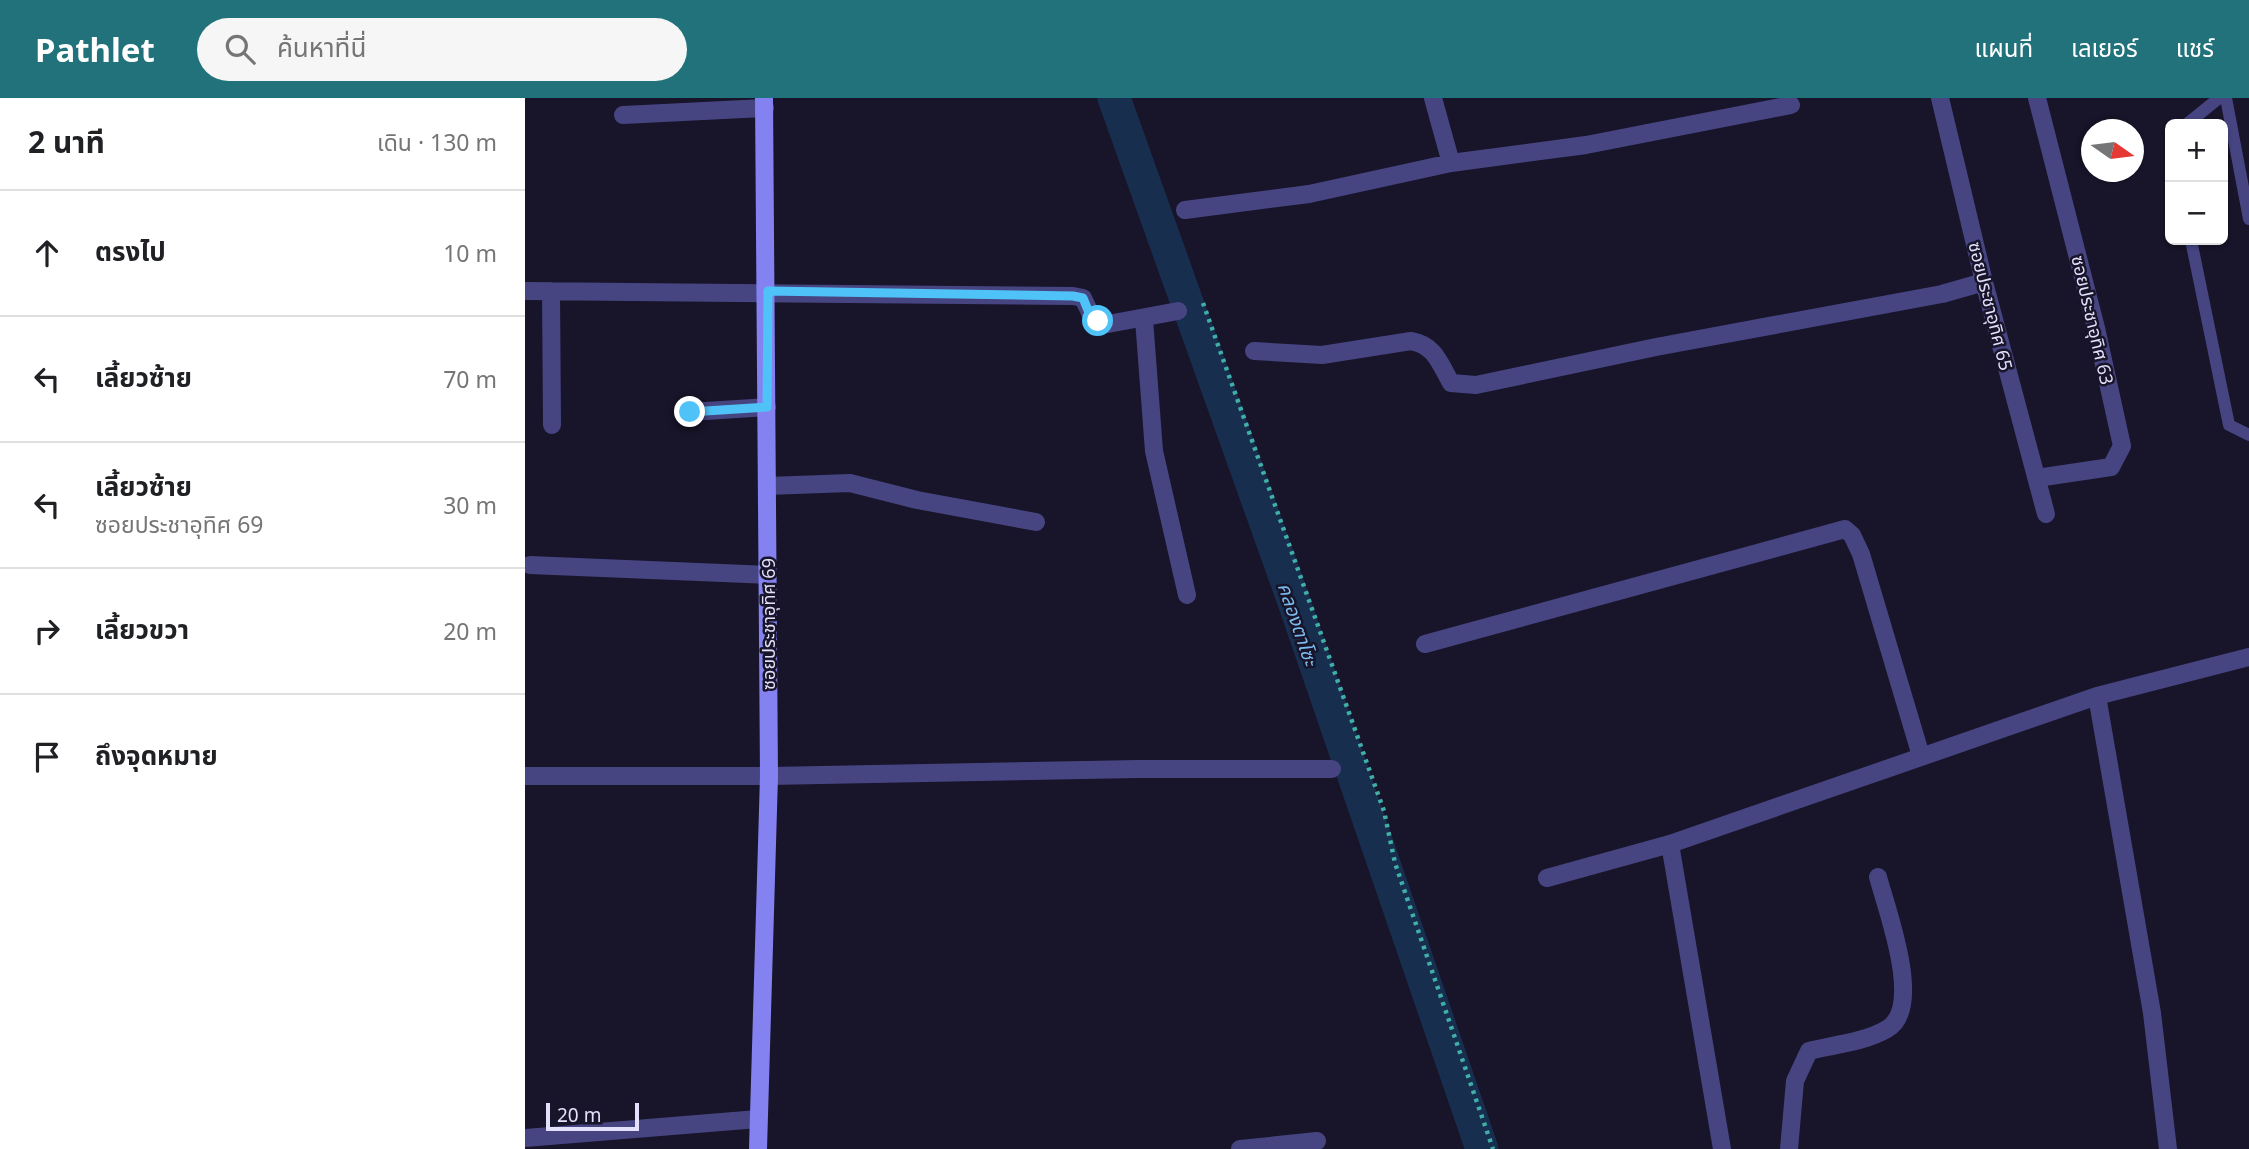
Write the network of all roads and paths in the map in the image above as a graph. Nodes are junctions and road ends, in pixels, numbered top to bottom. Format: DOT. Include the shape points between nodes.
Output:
graph roads {
  1 [pos="1433,98"];
  2 [pos="1940,98"];
  3 [pos="2037,98"];
  4 [pos="2219,98"];
  5 [pos="2226,98"];
  6 [pos="764,103"];
  7 [pos="1791,105"];
  8 [pos="624,115"];
  9 [pos="2193,119"];
  10 [pos="1451,163"];
  11 [pos="1185,210"];
  12 [pos="2249,219"];
  13 [pos="2192,245"];
  14 [pos="1984,282"];
  15 [pos="525,291"];
  16 [pos="768,291"];
  17 [pos="551,292"];
  18 [pos="1203,302"];
  19 [pos="1178,311"];
  20 [pos="1144,319"];
  21 [pos="1254,352"];
  22 [pos="767,407"];
  23 [pos="690,412"];
  24 [pos="552,425"];
  25 [pos="2249,435"];
  26 [pos="2036,478"];
  27 [pos="767,486"];
  28 [pos="2046,514"];
  29 [pos="1035,522"];
  30 [pos="530,565"];
  31 [pos="768,575"];
  32 [pos="1187,595"];
  33 [pos="1425,643"];
  34 [pos="2248,660"];
  35 [pos="2097,696"];
  36 [pos="1921,756"];
  37 [pos="1332,769"];
  38 [pos="525,776"];
  39 [pos="769,776"];
  40 [pos="1670,844"];
  41 [pos="1878,877"];
  42 [pos="1547,878"];
  43 [pos="758,1119"];
  44 [pos="525,1138"];
  45 [pos="1317,1142"];
  46 [pos="758,1149"];
  47 [pos="1240,1149"];
  48 [pos="1493,1149"];
  49 [pos="1722,1149"];
  50 [pos="1789,1149"];
  51 [pos="2168,1149"];
  1 -- 10 [label="street"];
  2 -- 14 [label="street, ซอยประชาอุทิศ 65"];
  3 -- 26 [label="street, ซอยประชาอุทิศ 63" via="2122,446 2111,467"];
  4 -- 9 [label="lane"];
  5 -- 12 [label="lane"];
  6 -- 8 [label="street"];
  6 -- 16 [label="street, ซอยประชาอุทิศ 69"];
  7 -- 10 [label="street" via="1586,145"];
  10 -- 11 [label="street" via="1309,194"];
  13 -- 25 [label="lane" via="2229,425"];
  14 -- 21 [label="street" via="1476,385 1451,383 1434,352 1411,341 1322,355"];
  14 -- 26 [label="street, ซอยประชาอุทิศ 65"];
  15 -- 17 [label="street"];
  16 -- 17 [label="street"];
  16 -- 20 [label="street" via="1073,296 1083,298 1090,315 1102,323"];
  16 -- 22 [label="street, ซอยประชาอุทิศ 69"];
  17 -- 24 [label="street"];
  18 -- 48 [label="path" via="1384,811 1395,863"];
  19 -- 20 [label="street"];
  20 -- 32 [label="street" via="1154,452"];
  22 -- 23 [label="street"];
  22 -- 27 [label="street, ซอยประชาอุทิศ 69"];
  26 -- 28 [label="street, ซอยประชาอุทิศ 65"];
  27 -- 29 [label="street" via="850,483"];
  27 -- 31 [label="street, ซอยประชาอุทิศ 69"];
  30 -- 31 [label="street"];
  31 -- 39 [label="street, ซอยประชาอุทิศ 69"];
  33 -- 36 [label="street" via="1845,529 1861,554"];
  34 -- 35 [label="street"];
  35 -- 36 [label="street"];
  35 -- 51 [label="street" via="2152,1013"];
  36 -- 40 [label="street"];
  37 -- 39 [label="street"];
  38 -- 39 [label="street"];
  39 -- 43 [label="street, ซอยประชาอุทิศ 69"];
  40 -- 42 [label="street"];
  40 -- 49 [label="street"];
  41 -- 50 [label="street" via="1905,1002 1888,1029 1809,1051 1795,1080"];
  43 -- 44 [label="street"];
  43 -- 46 [label="street, ซอยประชาอุทิศ 69"];
  45 -- 47 [label="street"];
}
